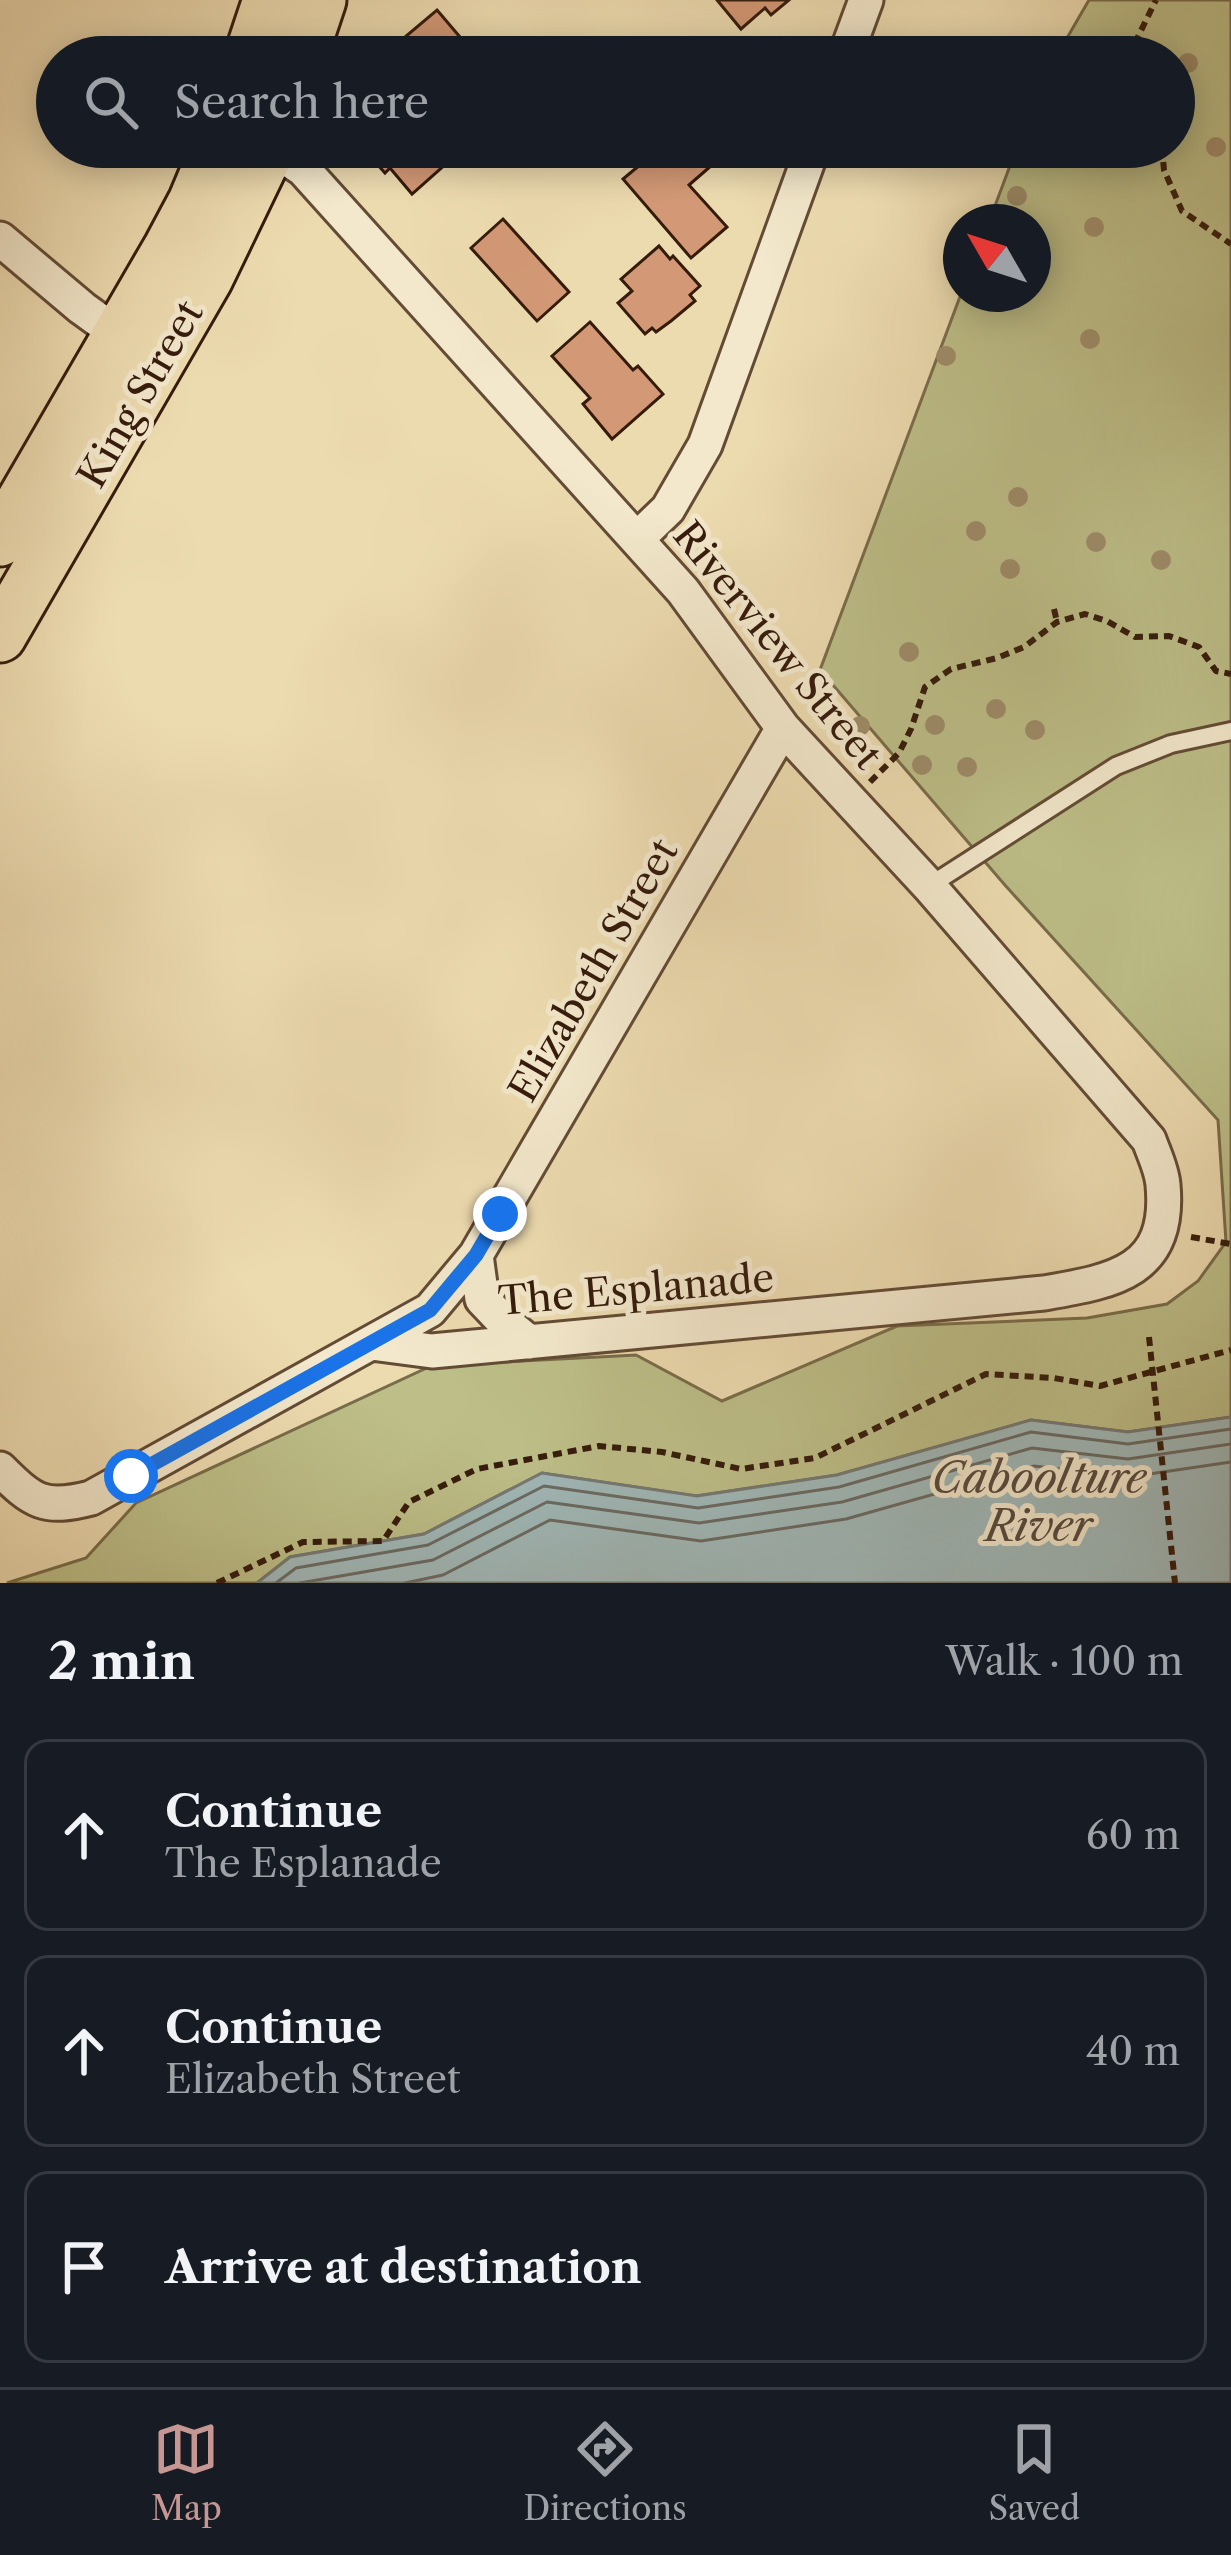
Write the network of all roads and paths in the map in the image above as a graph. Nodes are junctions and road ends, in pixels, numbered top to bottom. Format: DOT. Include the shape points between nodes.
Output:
graph roads {
  1 [pos="269,0"];
  2 [pos="320,0"];
  3 [pos="866,0"];
  4 [pos="1156,0"];
  5 [pos="257,36"];
  6 [pos="308,36"];
  7 [pos="853,36"];
  8 [pos="1138,36"];
  9 [pos="208,168"];
  10 [pos="260,168"];
  11 [pos="302,168"];
  12 [pos="804,168"];
  13 [pos="1164,168"];
  14 [pos="0,239"];
  15 [pos="1231,244"];
  16 [pos="139,350"];
  17 [pos="637,539"];
  18 [pos="0,540"];
  19 [pos="1054,609"];
  20 [pos="1057,622"];
  21 [pos="0,636"];
  22 [pos="1231,674"];
  23 [pos="784,728"];
  24 [pos="1231,731"];
  25 [pos="851,802"];
  26 [pos="928,886"];
  27 [pos="1176,1232"];
  28 [pos="1231,1244"];
  29 [pos="476,1255"];
  30 [pos="1149,1337"];
  31 [pos="530,1342"];
  32 [pos="371,1343"];
  33 [pos="1231,1350"];
  34 [pos="0,1469"];
  35 [pos="217,1583"];
  36 [pos="1175,1583"];
  1 -- 5 [label="main road"];
  2 -- 6 [label="main road"];
  3 -- 7 [label="street"];
  4 -- 8 [label="path"];
  9 -- 16 [label="main road, King Street"];
  10 -- 16 [label="main road, King Street" via="227,240"];
  11 -- 17 [label="street, Riverview Street"];
  12 -- 17 [label="street" via="705,445 668,509"];
  13 -- 15 [label="path" via="1182,211"];
  14 -- 16 [label="street"];
  16 -- 18 [label="main road, King Street"];
  16 -- 21 [label="main road, King Street"];
  17 -- 23 [label="street, Riverview Street"];
  19 -- 20 [label="path"];
  20 -- 22 [label="path" via="1085,614 1136,638 1169,637 1199,647 1216,671"];
  20 -- 25 [label="path" via="1024,647 951,669 925,687 899,753"];
  23 -- 25 [label="street, Riverview Street"];
  23 -- 29 [label="street, Elizabeth Street"];
  24 -- 26 [label="lane" via="1116,766"];
  25 -- 26 [label="street, Riverview Street"];
  26 -- 27 [label="street, Riverview Street" via="1149,1140"];
  27 -- 28 [label="path"];
  27 -- 31 [label="street, The Esplanade" via="1117,1276 1083,1287"];
  29 -- 31 [label="street" via="482,1299"];
  29 -- 32 [label="street, Elizabeth Street" via="430,1310"];
  30 -- 36 [label="path, bridge"];
  31 -- 32 [label="street, The Esplanade" via="432,1351"];
  32 -- 34 [label="street" via="91,1498 39,1502"];
  33 -- 35 [label="path" via="1100,1386 986,1374 815,1458 741,1469 599,1446 477,1469 410,1502 383,1541 303,1542"];
}
